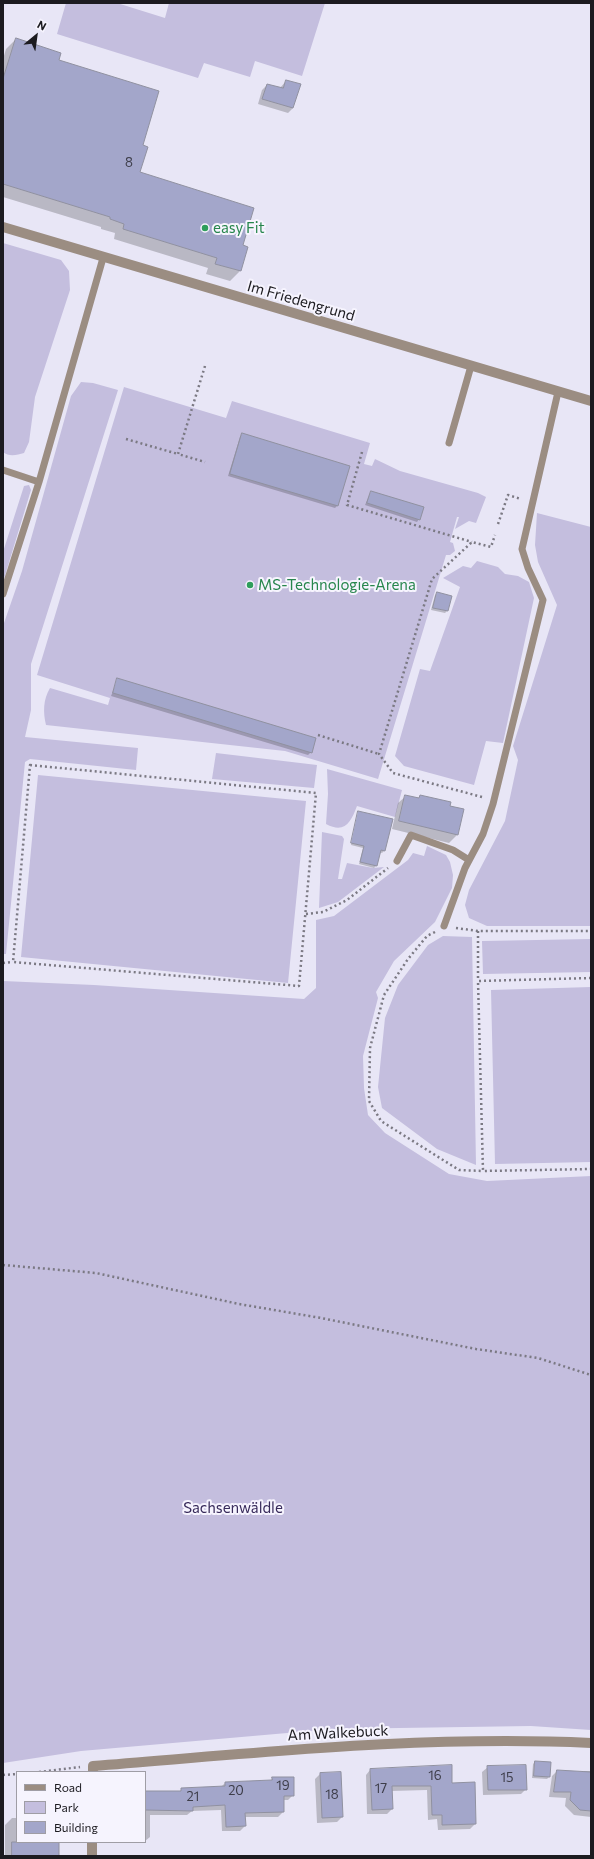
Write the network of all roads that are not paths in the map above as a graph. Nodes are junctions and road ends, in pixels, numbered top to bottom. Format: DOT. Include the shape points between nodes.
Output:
graph roads {
  1 [pos="3,228"];
  2 [pos="103,258"];
  3 [pos="471,366"];
  4 [pos="558,392"];
  5 [pos="591,401"];
  6 [pos="449,443"];
  7 [pos="3,470"];
  8 [pos="39,482"];
  9 [pos="3,594"];
  10 [pos="469,860"];
  11 [pos="398,861"];
  12 [pos="444,926"];
  13 [pos="591,1743"];
  14 [pos="93,1769"];
  15 [pos="92,1843"];
  16 [pos="92,1856"];
  1 -- 2 [label="street, Im Friedengrund"];
  2 -- 3 [label="street, Im Friedengrund"];
  2 -- 8 [label="lane"];
  3 -- 4 [label="street, Im Friedengrund"];
  3 -- 6 [label="lane"];
  4 -- 5 [label="street, Im Friedengrund"];
  4 -- 10 [label="lane" via="522,549 543,600 494,800 483,834"];
  7 -- 8 [label="lane"];
  8 -- 9 [label="lane"];
  10 -- 11 [label="lane" via="453,850 411,836"];
  10 -- 12 [label="lane"];
  13 -- 14 [label="street, Am Walkebuck" via="454,1741 306,1749"];
  15 -- 16 [label="street"];
}
